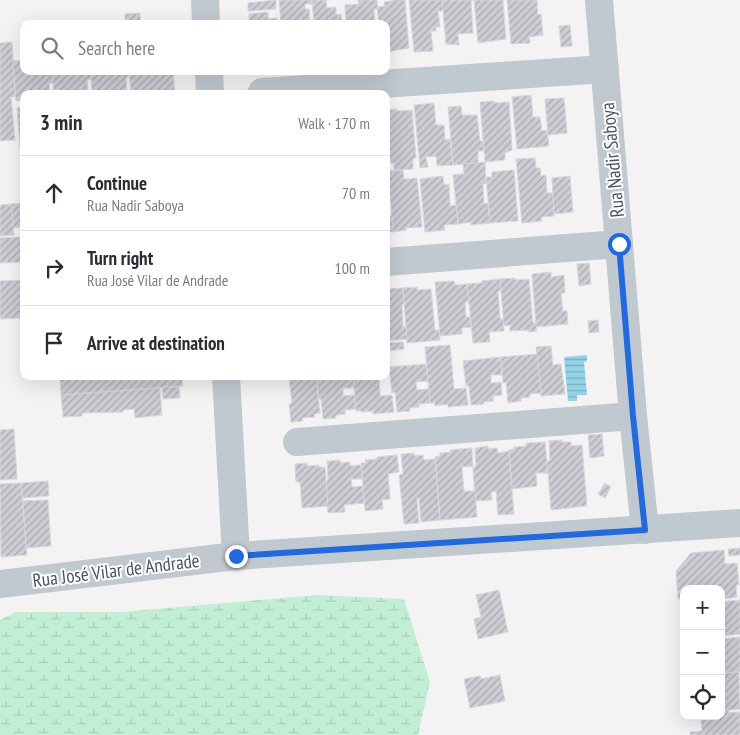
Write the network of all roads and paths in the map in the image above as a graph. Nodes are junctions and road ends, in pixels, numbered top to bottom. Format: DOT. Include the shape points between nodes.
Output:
graph roads {
  1 [pos="205,0"];
  2 [pos="599,0"];
  3 [pos="206,20"];
  4 [pos="605,69"];
  5 [pos="209,75"];
  6 [pos="210,90"];
  7 [pos="292,90"];
  8 [pos="619,244"];
  9 [pos="390,262"];
  10 [pos="226,380"];
  11 [pos="633,416"];
  12 [pos="297,442"];
  13 [pos="740,523"];
  14 [pos="645,530"];
  15 [pos="236,556"];
  16 [pos="0,584"];
  1 -- 3 [label="street"];
  2 -- 4 [label="street, Rua Nadir Saboya"];
  4 -- 7 [label="street"];
  4 -- 8 [label="street, Rua Nadir Saboya"];
  5 -- 6 [label="street"];
  8 -- 9 [label="street"];
  8 -- 11 [label="street, Rua Nadir Saboya"];
  10 -- 15 [label="street"];
  11 -- 12 [label="street"];
  11 -- 14 [label="street, Rua Nadir Saboya"];
  13 -- 14 [label="street, Rua José Vilar de Andrade"];
  14 -- 15 [label="street, Rua José Vilar de Andrade"];
  15 -- 16 [label="street, Rua José Vilar de Andrade"];
}
